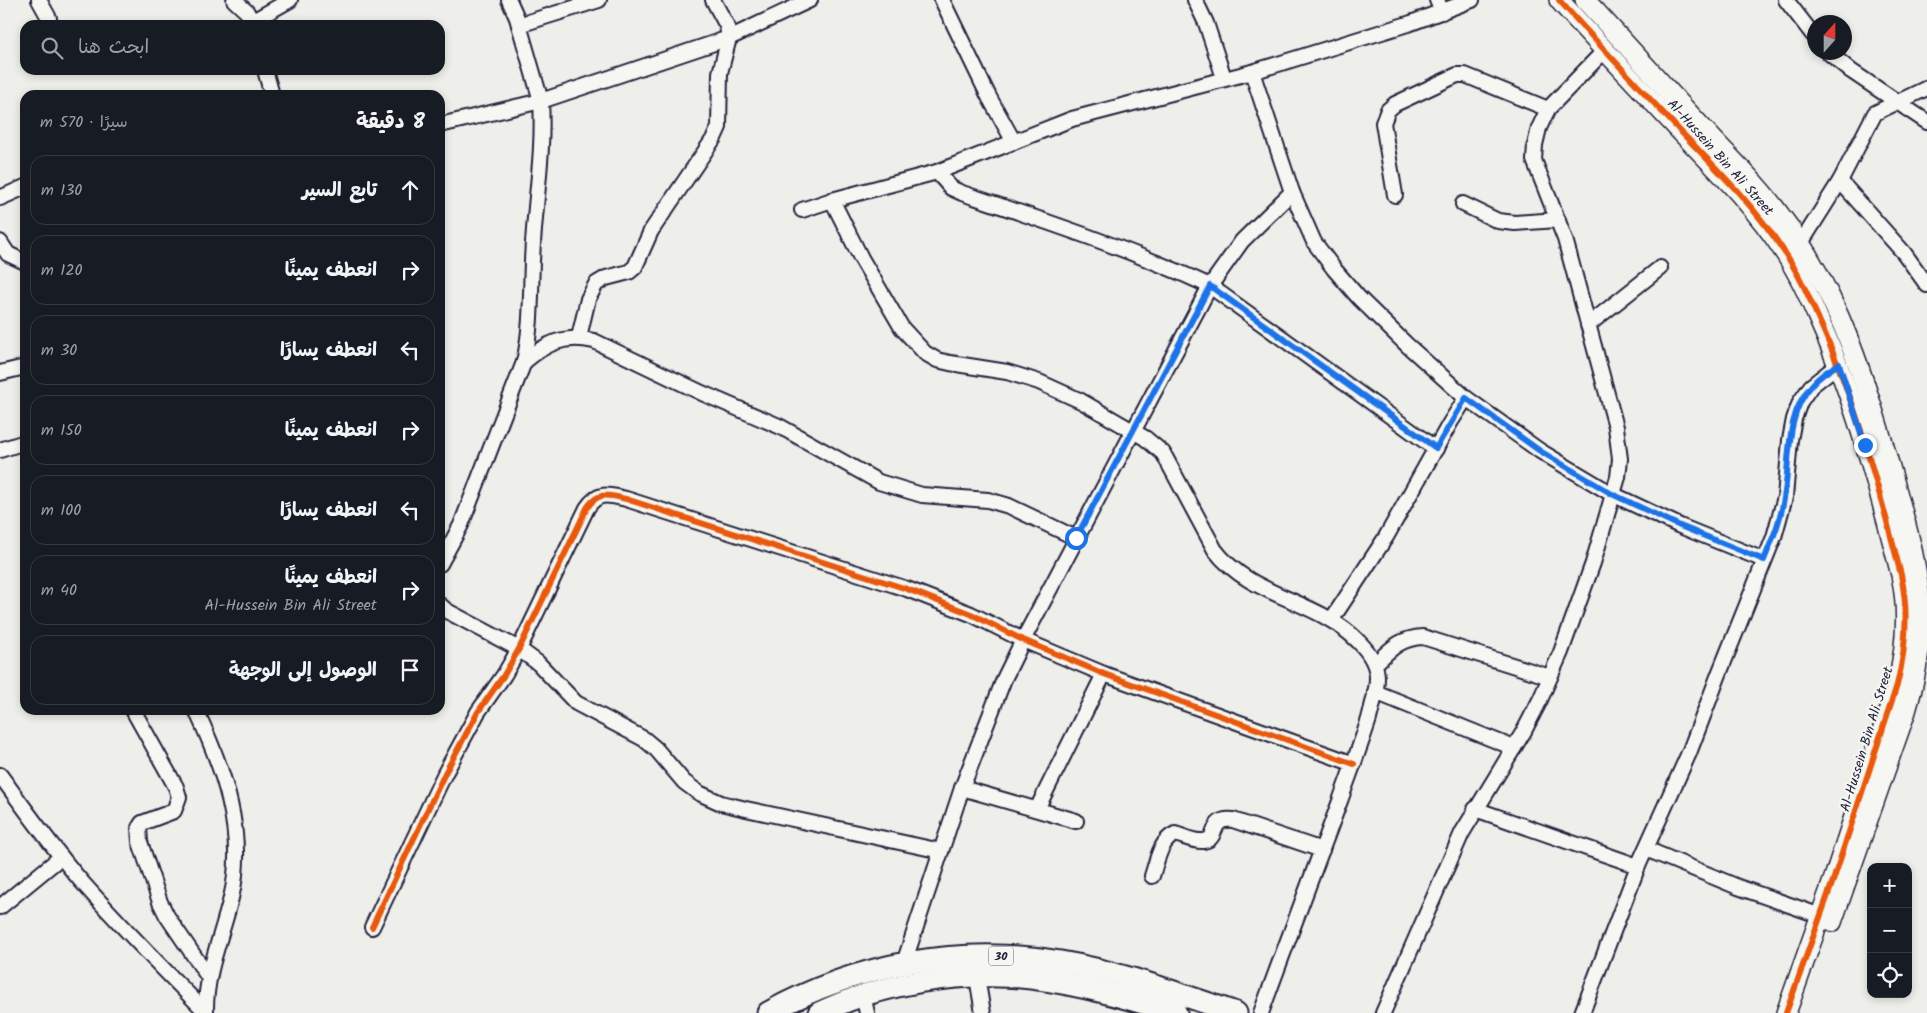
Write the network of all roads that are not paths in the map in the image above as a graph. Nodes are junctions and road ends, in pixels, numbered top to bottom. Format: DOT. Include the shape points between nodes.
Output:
graph roads {
  1 [pos="39,0"];
  2 [pos="234,0"];
  3 [pos="290,0"];
  4 [pos="509,0"];
  5 [pos="599,0"];
  6 [pos="713,0"];
  7 [pos="810,0"];
  8 [pos="942,0"];
  9 [pos="1195,0"];
  10 [pos="1472,0"];
  11 [pos="1559,0"];
  12 [pos="1585,0"];
  13 [pos="1786,0"];
  14 [pos="1440,6"];
  15 [pos="49,18"];
  16 [pos="251,20"];
  17 [pos="258,20"];
  18 [pos="519,25"];
  19 [pos="1807,27"];
  20 [pos="729,38"];
  21 [pos="1604,51"];
  22 [pos="1838,60"];
  23 [pos="1252,72"];
  24 [pos="266,75"];
  25 [pos="1224,78"];
  26 [pos="1927,88"];
  27 [pos="271,90"];
  28 [pos="541,101"];
  29 [pos="1898,103"];
  30 [pos="1548,110"];
  31 [pos="1927,122"];
  32 [pos="445,125"];
  33 [pos="1014,142"];
  34 [pos="936,172"];
  35 [pos="1840,181"];
  36 [pos="20,189"];
  37 [pos="1292,192"];
  38 [pos="1395,194"];
  39 [pos="0,198"];
  40 [pos="832,200"];
  41 [pos="1463,204"];
  42 [pos="802,210"];
  43 [pos="1558,220"];
  44 [pos="0,242"];
  45 [pos="1801,243"];
  46 [pos="20,260"];
  47 [pos="1660,268"];
  48 [pos="1927,284"];
  49 [pos="1210,286"];
  50 [pos="1588,325"];
  51 [pos="579,337"];
  52 [pos="524,362"];
  53 [pos="1839,364"];
  54 [pos="20,368"];
  55 [pos="0,373"];
  56 [pos="1466,398"];
  57 [pos="1133,431"];
  58 [pos="20,444"];
  59 [pos="1436,448"];
  60 [pos="0,450"];
  61 [pos="1612,494"];
  62 [pos="1076,538"];
  63 [pos="445,555"];
  64 [pos="1764,560"];
  65 [pos="445,609"];
  66 [pos="1332,619"];
  67 [pos="1023,640"];
  68 [pos="519,649"];
  69 [pos="1375,664"];
  70 [pos="1921,672"];
  71 [pos="1104,674"];
  72 [pos="1550,677"];
  73 [pos="1375,692"];
  74 [pos="137,715"];
  75 [pos="198,715"];
  76 [pos="1514,748"];
  77 [pos="1354,764"];
  78 [pos="0,775"];
  79 [pos="962,788"];
  80 [pos="1037,809"];
  81 [pos="1475,809"];
  82 [pos="1076,821"];
  83 [pos="1646,849"];
  84 [pos="941,850"];
  85 [pos="1322,850"];
  86 [pos="61,857"];
  87 [pos="1638,866"];
  88 [pos="1152,876"];
  89 [pos="0,908"];
  90 [pos="1821,916"];
  91 [pos="372,927"];
  92 [pos="904,963"];
  93 [pos="977,977"];
  94 [pos="209,978"];
  95 [pos="865,1004"];
  96 [pos="1199,1007"];
  97 [pos="206,1012"];
  98 [pos="768,1013"];
  99 [pos="819,1013"];
  100 [pos="983,1013"];
  101 [pos="1176,1013"];
  102 [pos="1236,1013"];
  103 [pos="1261,1013"];
  104 [pos="1383,1013"];
  105 [pos="1582,1013"];
  106 [pos="1786,1013"];
  107 [pos="1800,1013"];
  1 -- 15 [label="street"];
  2 -- 16 [label="street"];
  3 -- 17 [label="street"];
  4 -- 18 [label="street"];
  5 -- 18 [label="street"];
  6 -- 20 [label="street" via="727,26"];
  7 -- 20 [label="street"];
  8 -- 33 [label="street"];
  9 -- 25 [label="street"];
  10 -- 14 [label="street"];
  11 -- 21 [label="street, Al-Hussein Bin Ali Street"];
  12 -- 45 [label="street, Al-Hussein Bin Ali Street" via="1764,194"];
  13 -- 19 [label="street"];
  14 -- 23 [label="street"];
  18 -- 28 [label="street"];
  20 -- 28 [label="street"];
  20 -- 51 [label="street" via="720,73 719,127 714,138 650,232 635,267 596,284 588,299"];
  21 -- 30 [label="street"];
  21 -- 53 [label="street, Al-Hussein Bin Ali Street" via="1765,223 1801,280"];
  22 -- 29 [label="street"];
  23 -- 25 [label="street"];
  23 -- 37 [label="street"];
  24 -- 27 [label="street"];
  25 -- 33 [label="street" via="1072,119"];
  26 -- 29 [label="street"];
  28 -- 32 [label="street"];
  28 -- 52 [label="street" via="529,342"];
  29 -- 31 [label="street"];
  29 -- 35 [label="street" via="1875,113"];
  30 -- 38 [label="street" via="1465,75 1458,75 1395,104 1388,110 1383,123"];
  30 -- 43 [label="street" via="1539,128 1534,160"];
  33 -- 34 [label="street"];
  34 -- 40 [label="street"];
  34 -- 49 [label="street" via="962,193"];
  35 -- 45 [label="street"];
  35 -- 48 [label="street"];
  36 -- 39 [label="street"];
  37 -- 49 [label="street" via="1242,241"];
  37 -- 56 [label="street" via="1314,242 1334,269 1406,345"];
  40 -- 42 [label="street"];
  40 -- 57 [label="street" via="902,328 925,353 937,360 1007,372 1039,382 1081,401"];
  41 -- 43 [label="street" via="1498,221"];
  43 -- 50 [label="street"];
  44 -- 46 [label="street" via="8,254"];
  45 -- 70 [label="street, Al-Hussein Bin Ali Street" via="1849,338 1902,510 1920,601"];
  47 -- 50 [label="street"];
  49 -- 57 [label="street"];
  49 -- 59 [label="street"];
  50 -- 61 [label="street" via="1616,427 1620,459"];
  51 -- 52 [label="street" via="554,342"];
  51 -- 62 [label="street" via="781,427 879,482 922,495 988,500 1009,506"];
  52 -- 63 [label="street" via="461,525"];
  53 -- 64 [label="street" via="1811,386 1800,402 1790,440 1785,497"];
  53 -- 90 [label="street, Al-Hussein Bin Ali Street" via="1901,575 1906,629 1892,704"];
  54 -- 55 [label="street"];
  56 -- 59 [label="street"];
  56 -- 61 [label="street" via="1540,451"];
  57 -- 62 [label="street"];
  57 -- 66 [label="street" via="1162,453 1225,564 1240,576"];
  58 -- 60 [label="street"];
  59 -- 66 [label="street" via="1386,537"];
  61 -- 64 [label="street"];
  61 -- 72 [label="street" via="1590,570"];
  62 -- 67 [label="street"];
  64 -- 83 [label="street" via="1689,753"];
  65 -- 68 [label="street"];
  66 -- 69 [label="street" via="1358,641"];
  67 -- 68 [label="street" via="971,614 907,589 609,496 599,496 587,508"];
  67 -- 71 [label="street"];
  67 -- 79 [label="street" via="1004,679"];
  68 -- 84 [label="street" via="538,662 576,703 644,739 684,782 699,793 746,809"];
  68 -- 91 [label="street" via="478,712 445,773"];
  69 -- 72 [label="street" via="1400,642 1423,636"];
  69 -- 73 [label="street"];
  70 -- 107 [label="street, Al-Hussein Bin Ali Street"];
  71 -- 77 [label="street"];
  71 -- 80 [label="street"];
  72 -- 76 [label="street"];
  73 -- 76 [label="street"];
  73 -- 77 [label="street"];
  74 -- 94 [label="street" via="179,797 174,811 142,823 140,842 167,916"];
  75 -- 94 [label="street" via="217,757 231,805 236,845 232,895"];
  76 -- 81 [label="street"];
  77 -- 85 [label="street"];
  78 -- 86 [label="street"];
  79 -- 80 [label="street"];
  79 -- 84 [label="street"];
  80 -- 82 [label="street"];
  81 -- 87 [label="street"];
  81 -- 104 [label="street"];
  83 -- 87 [label="street"];
  83 -- 90 [label="street"];
  84 -- 92 [label="street"];
  85 -- 88 [label="street" via="1225,819 1206,840 1174,834 1169,837"];
  85 -- 103 [label="street"];
  86 -- 89 [label="street"];
  86 -- 97 [label="street"];
  87 -- 105 [label="street"];
  90 -- 106 [label="street, Al-Hussein Bin Ali Street"];
  92 -- 96 [label="main road, 30" via="991,956 1032,958 1100,970"];
  92 -- 98 [label="main road, 30" via="854,975"];
  93 -- 95 [label="main road, 30" via="920,982"];
  93 -- 100 [label="street"];
  93 -- 101 [label="main road, 30" via="1029,978 1068,984"];
  94 -- 97 [label="street"];
  95 -- 99 [label="main road, 30"];
  96 -- 102 [label="main road, 30"];
}
